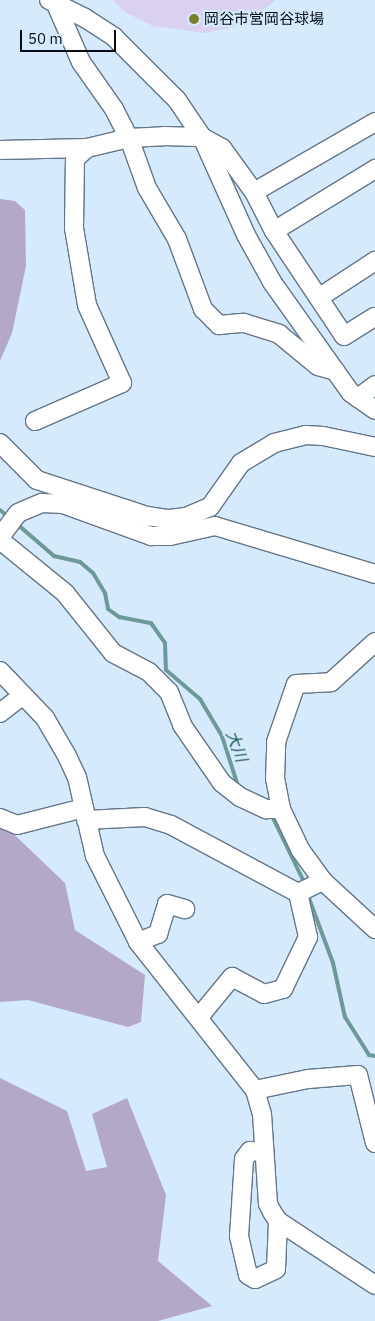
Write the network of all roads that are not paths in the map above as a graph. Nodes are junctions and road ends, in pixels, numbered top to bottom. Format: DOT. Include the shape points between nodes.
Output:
graph roads {
  1 [pos="52,1"];
  2 [pos="375,122"];
  3 [pos="202,137"];
  4 [pos="129,138"];
  5 [pos="86,148"];
  6 [pos="0,150"];
  7 [pos="375,169"];
  8 [pos="254,192"];
  9 [pos="274,232"];
  10 [pos="375,261"];
  11 [pos="320,297"];
  12 [pos="375,317"];
  13 [pos="335,371"];
  14 [pos="375,385"];
  15 [pos="358,398"];
  16 [pos="375,410"];
  17 [pos="35,421"];
  18 [pos="0,442"];
  19 [pos="375,447"];
  20 [pos="0,538"];
  21 [pos="375,574"];
  22 [pos="375,642"];
  23 [pos="0,672"];
  24 [pos="22,695"];
  25 [pos="0,713"];
  26 [pos="281,809"];
  27 [pos="85,814"];
  28 [pos="0,818"];
  29 [pos="323,881"];
  30 [pos="298,893"];
  31 [pos="185,909"];
  32 [pos="375,929"];
  33 [pos="138,942"];
  34 [pos="199,1017"];
  35 [pos="255,1090"];
  36 [pos="375,1143"];
  37 [pos="263,1152"];
  38 [pos="278,1221"];
  39 [pos="375,1285"];
  1 -- 3 [label="street" via="114,37 177,100"];
  1 -- 4 [label="street" via="81,62 114,109"];
  2 -- 8 [label="street"];
  3 -- 4 [label="street"];
  3 -- 8 [label="street" via="222,148"];
  3 -- 13 [label="street" via="246,235 272,282"];
  4 -- 5 [label="street"];
  4 -- 13 [label="street" via="147,188 177,238 194,292 214,323 256,325 287,339 318,366"];
  5 -- 6 [label="street"];
  5 -- 17 [label="street" via="75,159 74,228 87,305 122,383"];
  7 -- 9 [label="street"];
  8 -- 9 [label="street"];
  9 -- 11 [label="street"];
  10 -- 11 [label="street"];
  11 -- 12 [label="street" via="344,336"];
  13 -- 15 [label="street"];
  14 -- 15 [label="street"];
  15 -- 16 [label="street"];
  18 -- 19 [label="street" via="37,480 147,516 169,519 186,517 210,507 241,463 274,443 306,435"];
  20 -- 21 [label="street" via="18,513 42,503 63,504 151,536 170,536 215,526"];
  20 -- 26 [label="street" via="65,593 113,653 148,672 169,692 182,725 222,783 240,797 266,809"];
  22 -- 26 [label="street" via="331,682 296,684 276,742 274,779"];
  23 -- 24 [label="street"];
  24 -- 25 [label="street"];
  24 -- 27 [label="street" via="45,718 68,756 77,777"];
  26 -- 29 [label="street" via="300,849"];
  27 -- 28 [label="street" via="17,825"];
  27 -- 30 [label="street" via="145,817 170,825"];
  27 -- 33 [label="street" via="95,856"];
  29 -- 30 [label="street"];
  29 -- 32 [label="street"];
  30 -- 34 [label="street" via="308,937 283,989 264,994 232,977"];
  31 -- 33 [label="street" via="167,904 158,934"];
  33 -- 34 [label="street"];
  34 -- 35 [label="street"];
  35 -- 36 [label="street" via="308,1078 358,1075"];
  35 -- 37 [label="street" via="262,1114"];
  37 -- 38 [label="street" via="268,1204"];
  37 -- 38 [label="street" via="250,1151 244,1159 239,1236 248,1275 255,1279 276,1269"];
  38 -- 39 [label="street"];
}
